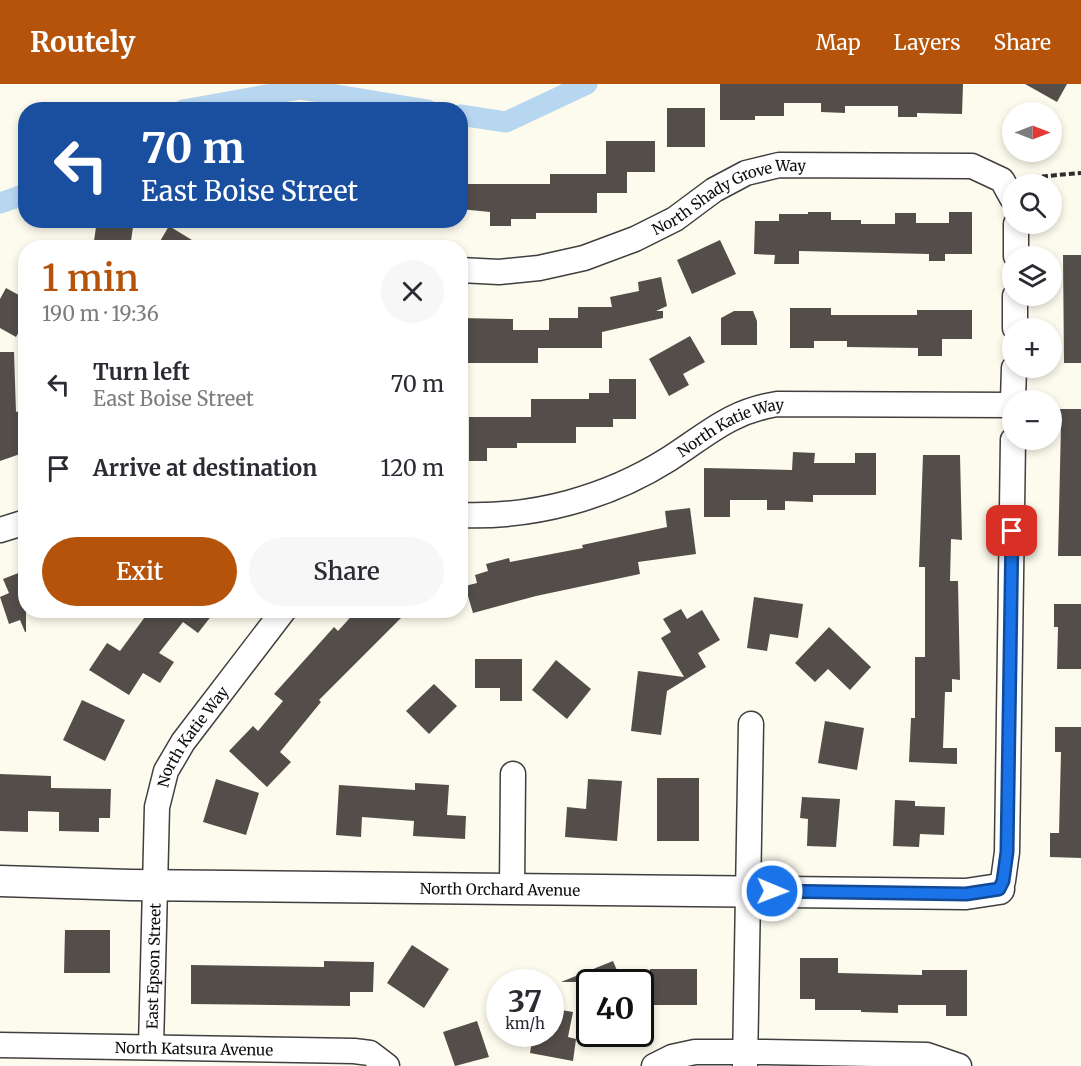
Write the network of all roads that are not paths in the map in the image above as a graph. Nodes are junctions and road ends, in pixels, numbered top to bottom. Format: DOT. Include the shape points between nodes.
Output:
graph roads {
  1 [pos="1002,186"];
  2 [pos="468,270"];
  3 [pos="1002,405"];
  4 [pos="1013,450"];
  5 [pos="468,515"];
  6 [pos="18,524"];
  7 [pos="0,530"];
  8 [pos="278,618"];
  9 [pos="751,724"];
  10 [pos="513,774"];
  11 [pos="0,881"];
  12 [pos="155,885"];
  13 [pos="512,888"];
  14 [pos="999,889"];
  15 [pos="750,890"];
  16 [pos="0,1045"];
  17 [pos="151,1047"];
  18 [pos="745,1059"];
  19 [pos="385,1064"];
  20 [pos="654,1066"];
  21 [pos="959,1066"];
  1 -- 2 [label="street, North Shady Grove Way" via="972,166 779,165 746,173 714,190 675,219 584,258 539,268"];
  3 -- 5 [label="street, North Katie Way" via="777,404 752,408 631,481 578,502 528,512"];
  4 -- 14 [label="street" via="1007,852"];
  6 -- 7 [label="street"];
  8 -- 12 [label="street, North Katie Way" via="183,742 166,771 157,807"];
  9 -- 15 [label="street"];
  10 -- 13 [label="street"];
  11 -- 12 [label="street, North Orchard Avenue"];
  12 -- 13 [label="street, North Orchard Avenue"];
  12 -- 17 [label="street, East Epson Street"];
  13 -- 15 [label="street, North Orchard Avenue"];
  14 -- 15 [label="street, North Orchard Avenue" via="966,894"];
  15 -- 18 [label="street"];
  16 -- 17 [label="street, North Katsura Avenue"];
  17 -- 19 [label="street, North Katsura Avenue" via="354,1051 370,1053"];
  18 -- 20 [label="street" via="695,1052"];
  18 -- 21 [label="street" via="927,1055"];
}
